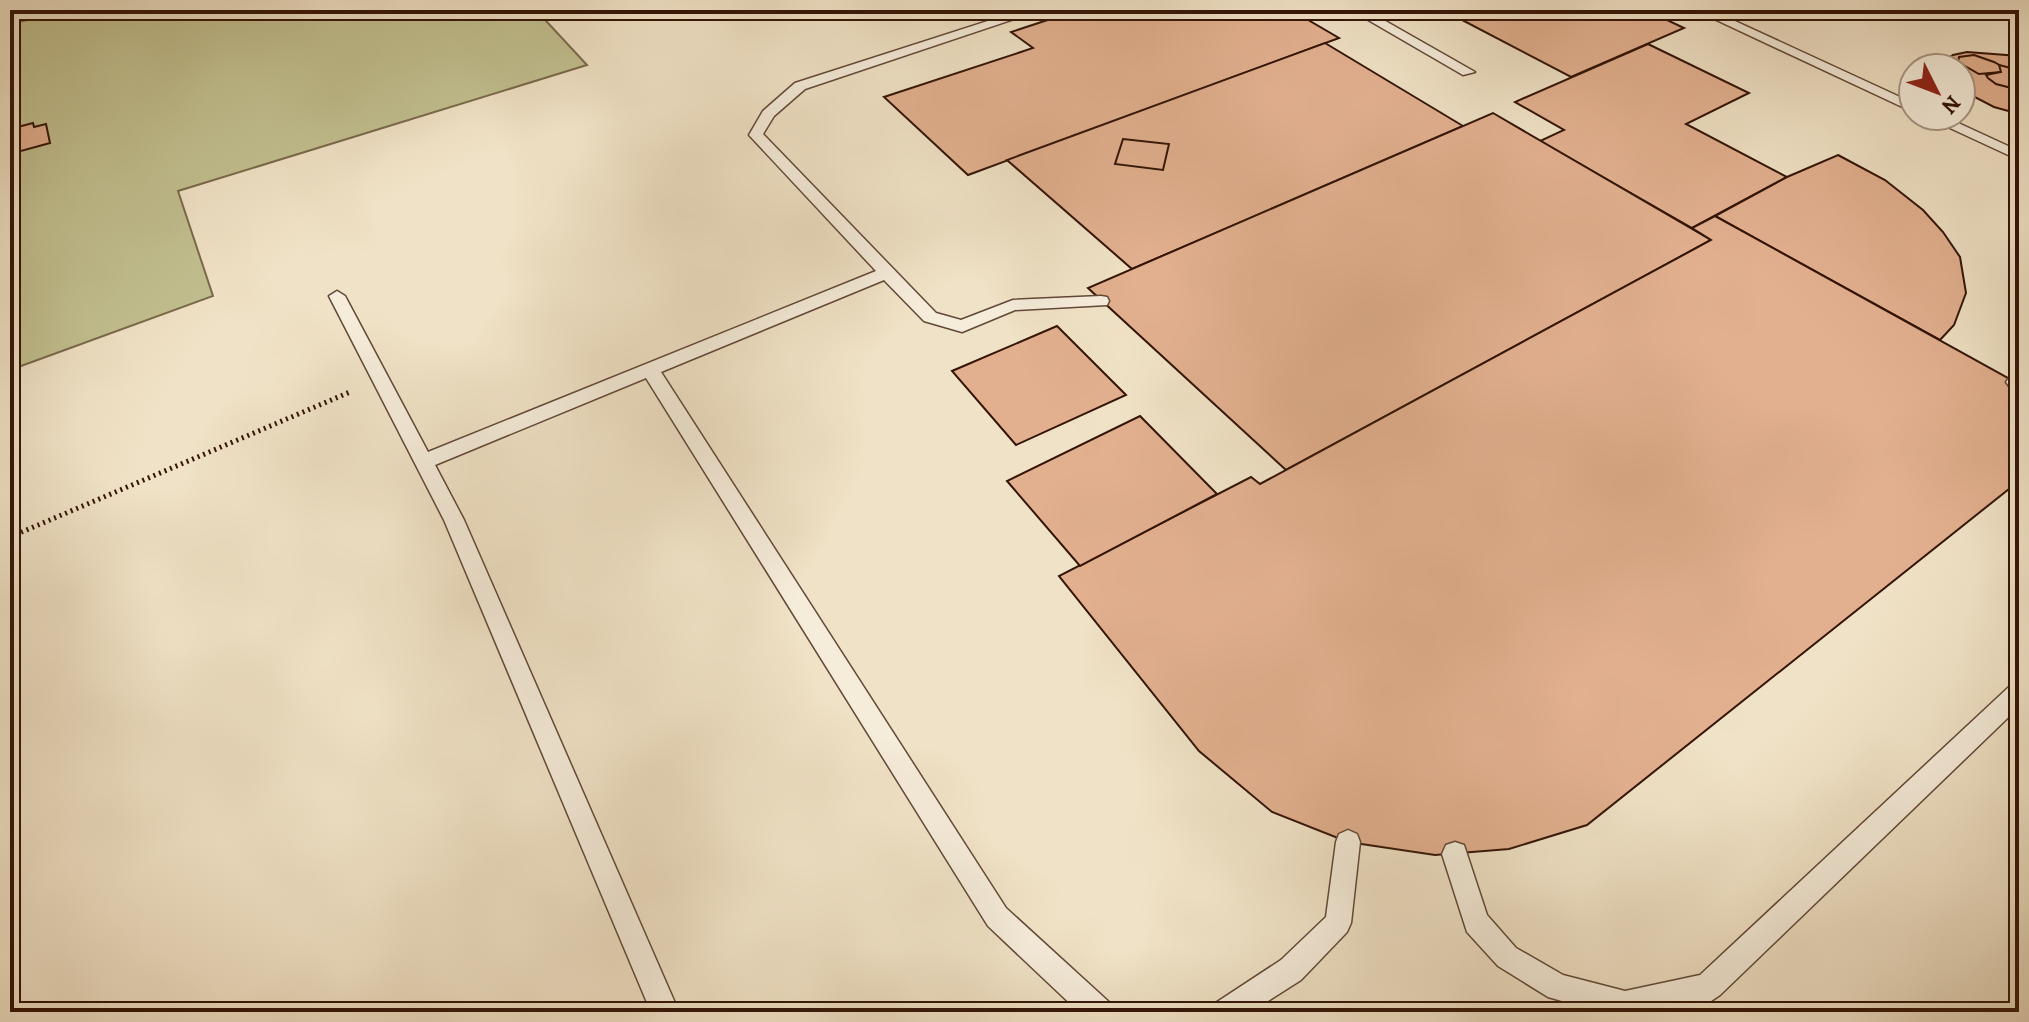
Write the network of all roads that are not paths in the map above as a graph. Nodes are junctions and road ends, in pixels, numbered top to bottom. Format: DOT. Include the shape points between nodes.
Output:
graph roads {
  1 [pos="1035,10"];
  2 [pos="1357,10"];
  3 [pos="1701,10"];
  4 [pos="1468,72"];
  5 [pos="1897,101"];
  6 [pos="1966,132"];
  7 [pos="2019,156"];
  8 [pos="887,273"];
  9 [pos="337,296"];
  10 [pos="1101,301"];
  11 [pos="651,371"];
  12 [pos="424,462"];
  13 [pos="2019,692"];
  14 [pos="1348,842"];
  15 [pos="1455,854"];
  16 [pos="1710,985"];
  17 [pos="665,1012"];
  18 [pos="1099,1012"];
  19 [pos="1227,1012"];
  20 [pos="1671,1012"];
  1 -- 8 [label="lane" via="800,86 768,114 756,135"];
  2 -- 4 [label="lane"];
  3 -- 5 [label="lane"];
  6 -- 7 [label="lane"];
  8 -- 10 [label="lane" via="930,317 962,326 1013,305"];
  8 -- 11 [label="lane"];
  9 -- 12 [label="lane"];
  11 -- 12 [label="lane"];
  11 -- 18 [label="lane" via="997,917"];
  12 -- 17 [label="lane" via="454,520"];
  13 -- 16 [label="lane"];
  14 -- 19 [label="lane" via="1338,923 1291,970"];
  15 -- 16 [label="lane" via="1476,923 1507,957 1558,987 1625,1005"];
  16 -- 20 [label="lane"];
}
